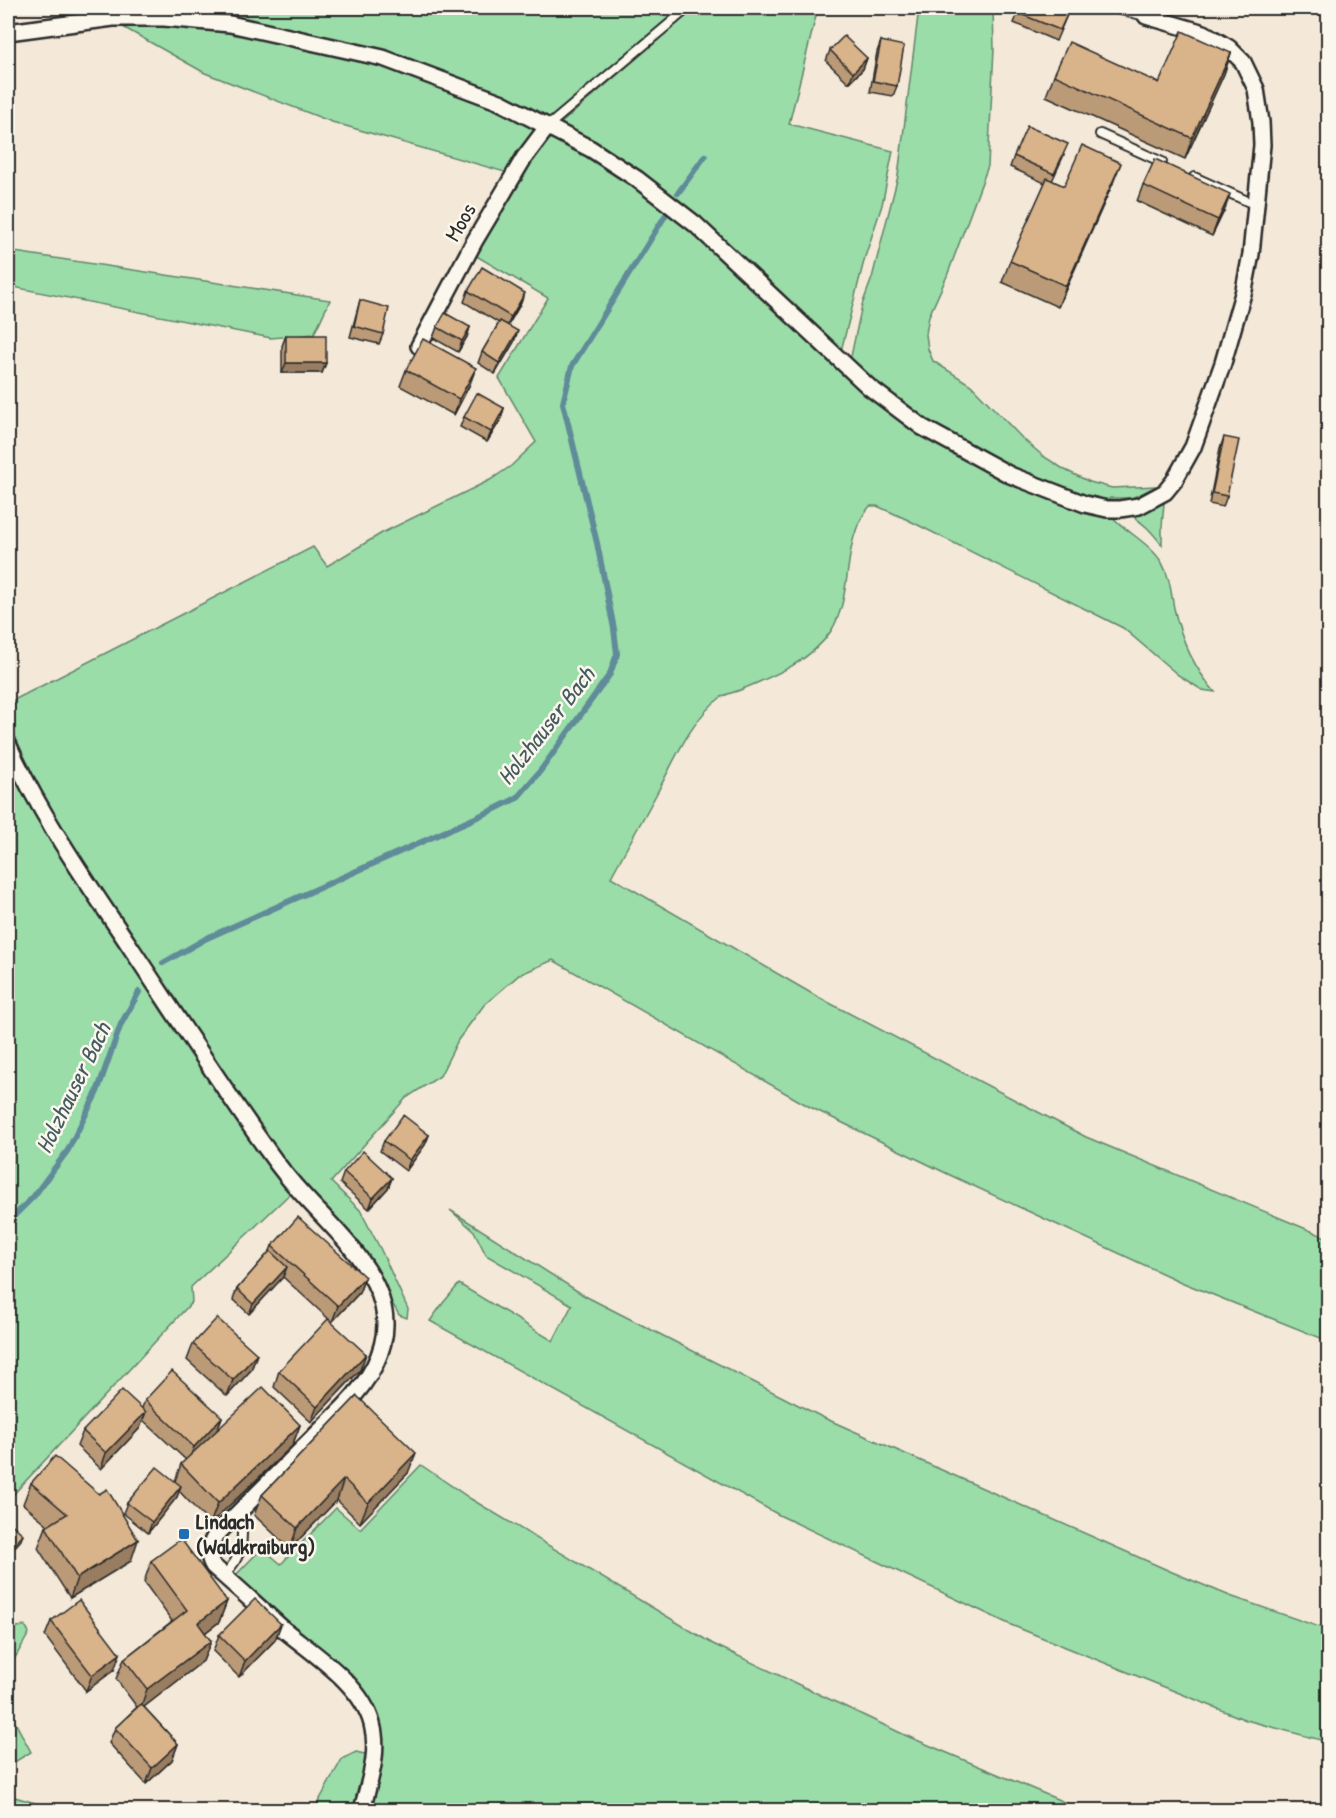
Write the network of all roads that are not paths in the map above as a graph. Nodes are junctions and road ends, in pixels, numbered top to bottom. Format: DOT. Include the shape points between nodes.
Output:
graph roads {
  1 [pos="688,8"];
  2 [pos="1112,8"];
  3 [pos="1144,12"];
  4 [pos="8,32"];
  5 [pos="548,126"];
  6 [pos="1100,134"];
  7 [pos="1173,167"];
  8 [pos="1183,172"];
  9 [pos="1256,205"];
  10 [pos="419,345"];
  11 [pos="8,744"];
  12 [pos="240,1512"];
  13 [pos="223,1575"];
  14 [pos="362,1810"];
  1 -- 5 [label="lane"];
  2 -- 3 [label="lane"];
  3 -- 9 [label="street" via="1204,33 1243,62 1256,88 1261,122"];
  4 -- 5 [label="street" via="113,18 230,24 383,58 500,102"];
  5 -- 9 [label="street" via="637,179 695,224 869,387 922,427 1010,475 1052,493 1107,509 1139,506 1165,492 1193,447 1244,290"];
  5 -- 10 [label="street, Moos" via="474,242"];
  6 -- 7 [label="lane"];
  8 -- 9 [label="lane"];
  11 -- 12 [label="street" via="38,806 174,1013 285,1174 360,1260 383,1306 385,1341 356,1395"];
  12 -- 13 [label="lane" via="244,1532 240,1551"];
  12 -- 13 [label="street" via="211,1543 210,1560"];
  13 -- 14 [label="street" via="361,1699 372,1722 375,1743"];
}
